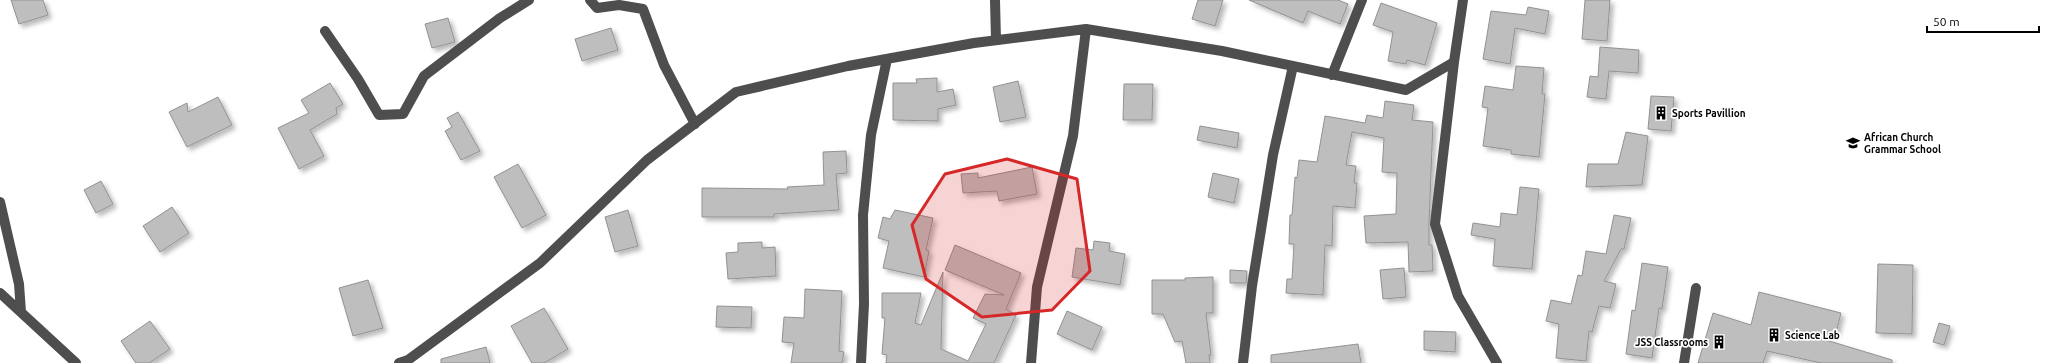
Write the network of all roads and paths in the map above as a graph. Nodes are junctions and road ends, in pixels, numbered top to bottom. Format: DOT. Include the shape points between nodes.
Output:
graph roads {
  1 [pos="529,0"];
  2 [pos="590,0"];
  3 [pos="995,0"];
  4 [pos="1362,0"];
  5 [pos="1463,0"];
  6 [pos="1086,29"];
  7 [pos="325,31"];
  8 [pos="996,40"];
  9 [pos="887,59"];
  10 [pos="1454,62"];
  11 [pos="1292,66"];
  12 [pos="1332,75"];
  13 [pos="695,124"];
  14 [pos="0,202"];
  15 [pos="1696,288"];
  16 [pos="0,293"];
  17 [pos="21,312"];
  18 [pos="76,363"];
  19 [pos="399,363"];
  20 [pos="861,363"];
  21 [pos="1031,363"];
  22 [pos="1242,363"];
  23 [pos="1497,363"];
  24 [pos="1684,363"];
  1 -- 7 [label="street" via="500,18 424,76 403,114 379,115"];
  2 -- 13 [label="street" via="597,8 619,5 644,9 664,65"];
  3 -- 8 [label="street"];
  4 -- 12 [label="street"];
  5 -- 10 [label="street"];
  6 -- 8 [label="street"];
  6 -- 11 [label="street" via="1222,51"];
  6 -- 21 [label="street" via="1073,136 1037,286"];
  8 -- 9 [label="street"];
  9 -- 13 [label="street" via="736,92"];
  9 -- 20 [label="street" via="871,136 862,215 864,304"];
  10 -- 12 [label="street" via="1406,90"];
  10 -- 23 [label="street" via="1435,224 1458,296"];
  11 -- 12 [label="street"];
  11 -- 22 [label="street" via="1273,155"];
  13 -- 19 [label="street" via="647,160 540,263 408,360"];
  14 -- 17 [label="street" via="19,284"];
  15 -- 24 [label="street"];
  16 -- 17 [label="street"];
  17 -- 18 [label="street"];
}
